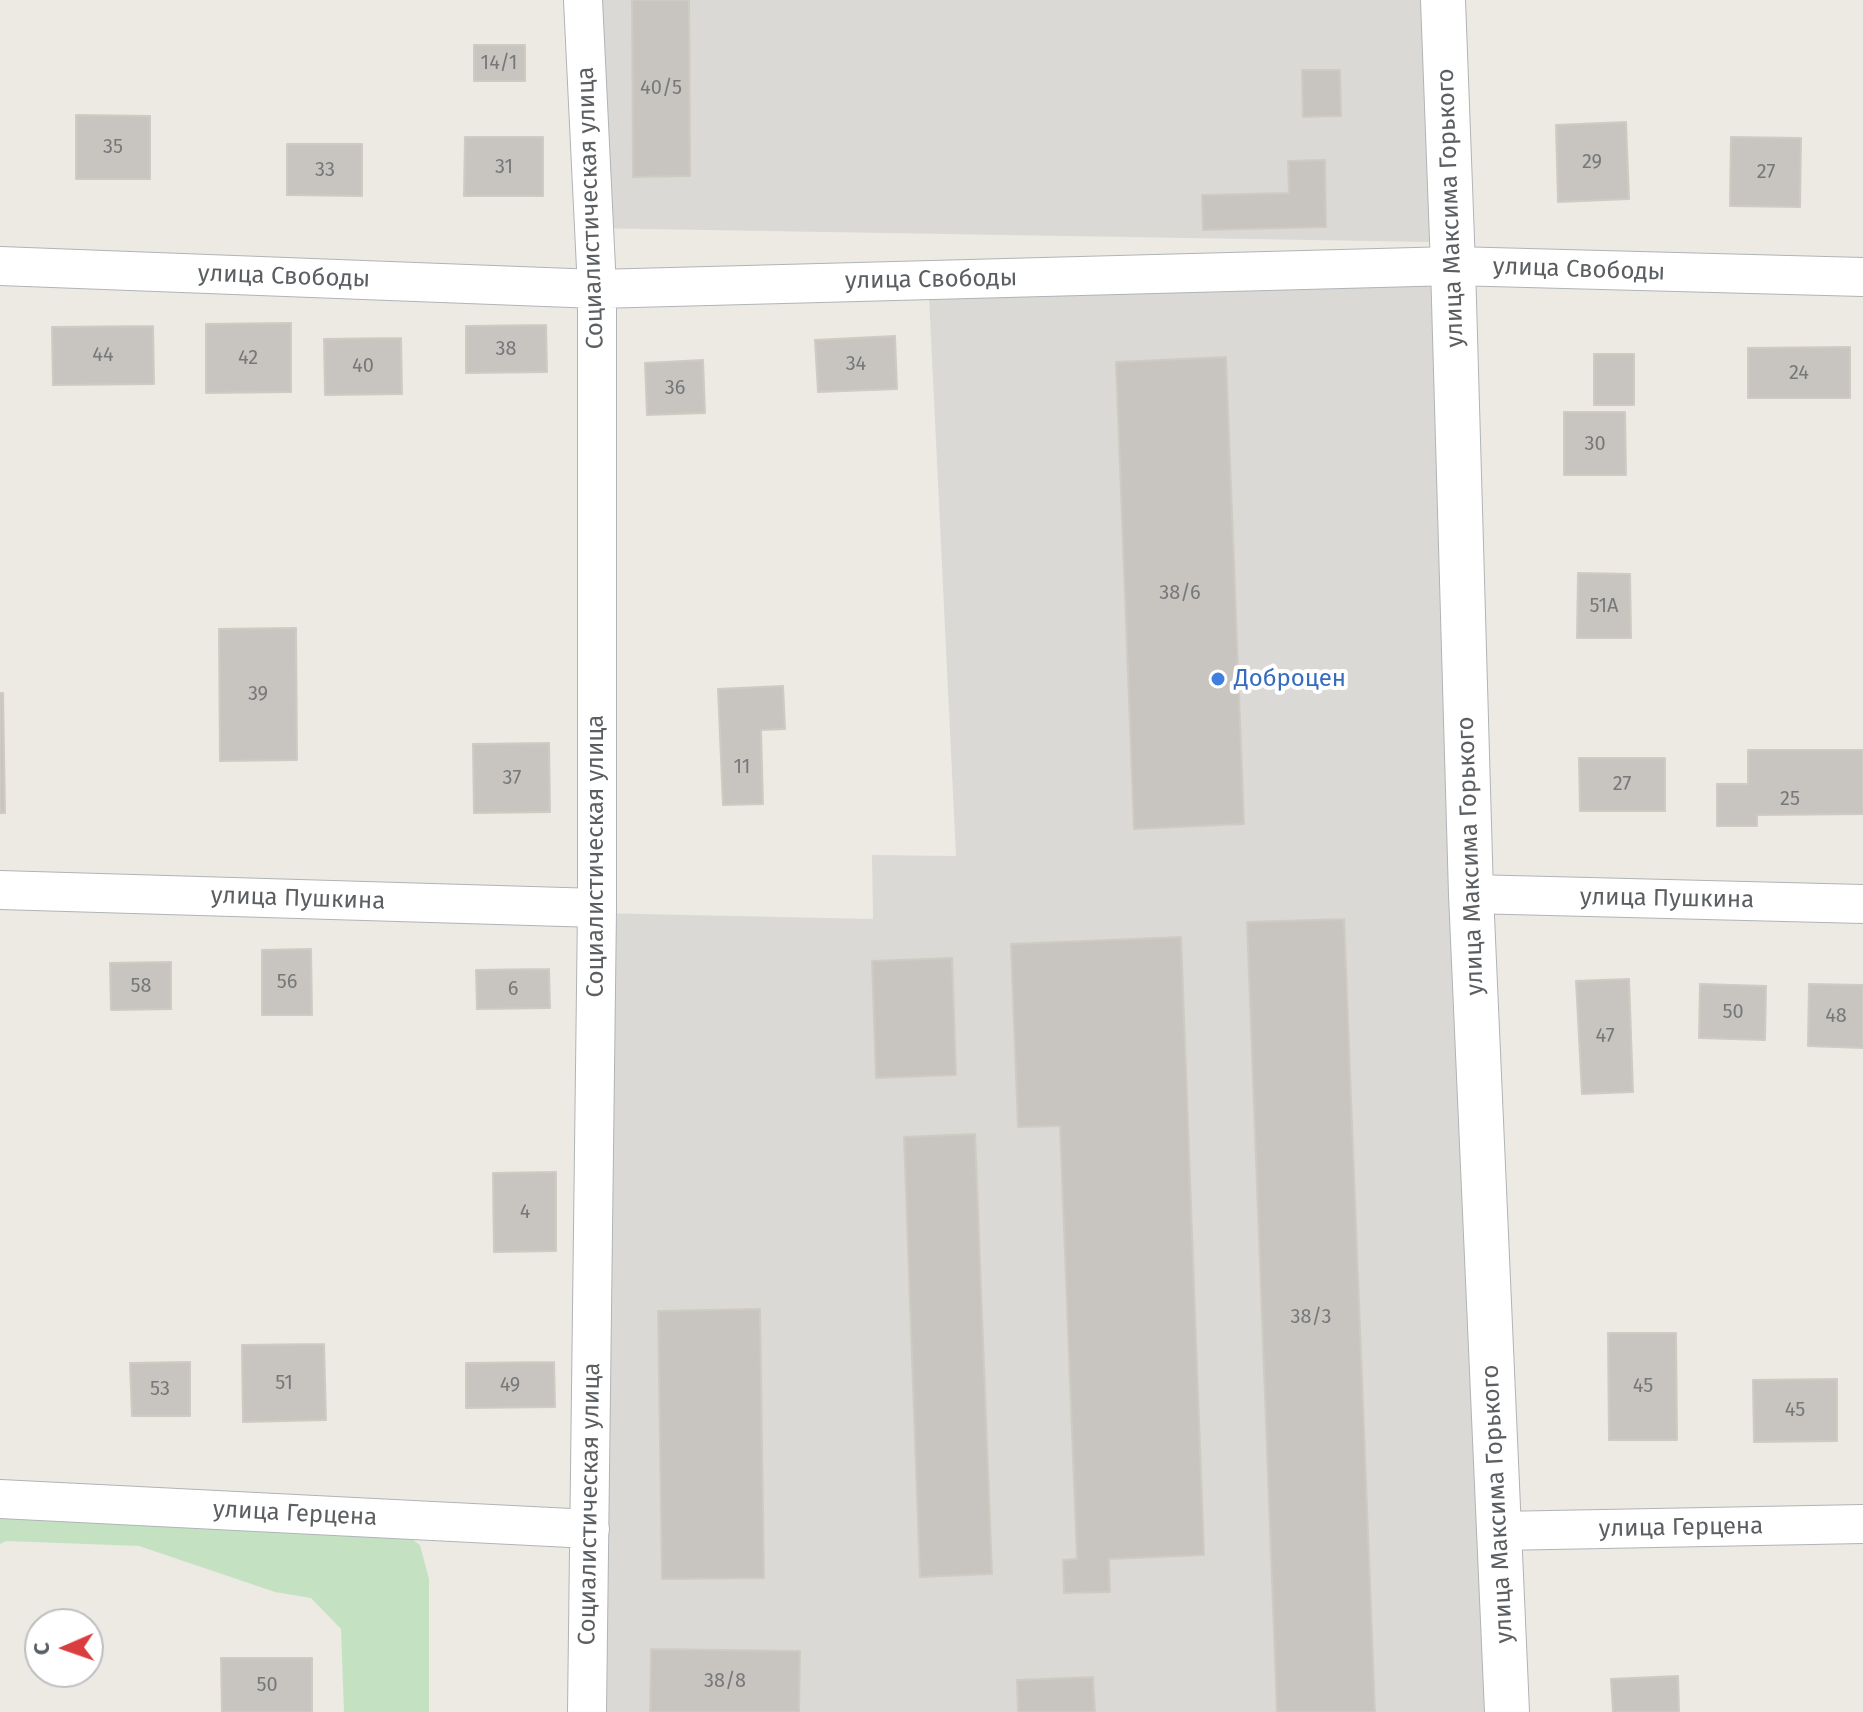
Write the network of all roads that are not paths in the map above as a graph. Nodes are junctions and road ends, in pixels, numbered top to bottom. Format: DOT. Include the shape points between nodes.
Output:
graph roads {
  1 [pos="583,0"];
  2 [pos="1443,0"];
  3 [pos="0,266"];
  4 [pos="1453,266"];
  5 [pos="1863,277"];
  6 [pos="597,289"];
  7 [pos="0,890"];
  8 [pos="1471,894"];
  9 [pos="1863,904"];
  10 [pos="597,908"];
  11 [pos="0,1499"];
  12 [pos="1863,1524"];
  13 [pos="590,1529"];
  14 [pos="1499,1531"];
  15 [pos="587,1712"];
  16 [pos="1507,1712"];
  1 -- 6 [label="street, Социалистическая улица"];
  2 -- 4 [label="street, улица Максима Горького"];
  3 -- 6 [label="street, улица Свободы"];
  4 -- 5 [label="street, улица Свободы"];
  4 -- 6 [label="street, улица Свободы"];
  4 -- 8 [label="street, улица Максима Горького"];
  6 -- 10 [label="street, Социалистическая улица"];
  7 -- 10 [label="street, улица Пушкина"];
  8 -- 9 [label="street, улица Пушкина"];
  8 -- 14 [label="street, улица Максима Горького"];
  10 -- 13 [label="street, Социалистическая улица"];
  11 -- 13 [label="street, улица Герцена"];
  12 -- 14 [label="street, улица Герцена"];
  13 -- 15 [label="street, Социалистическая улица"];
  14 -- 16 [label="street, улица Максима Горького"];
}
